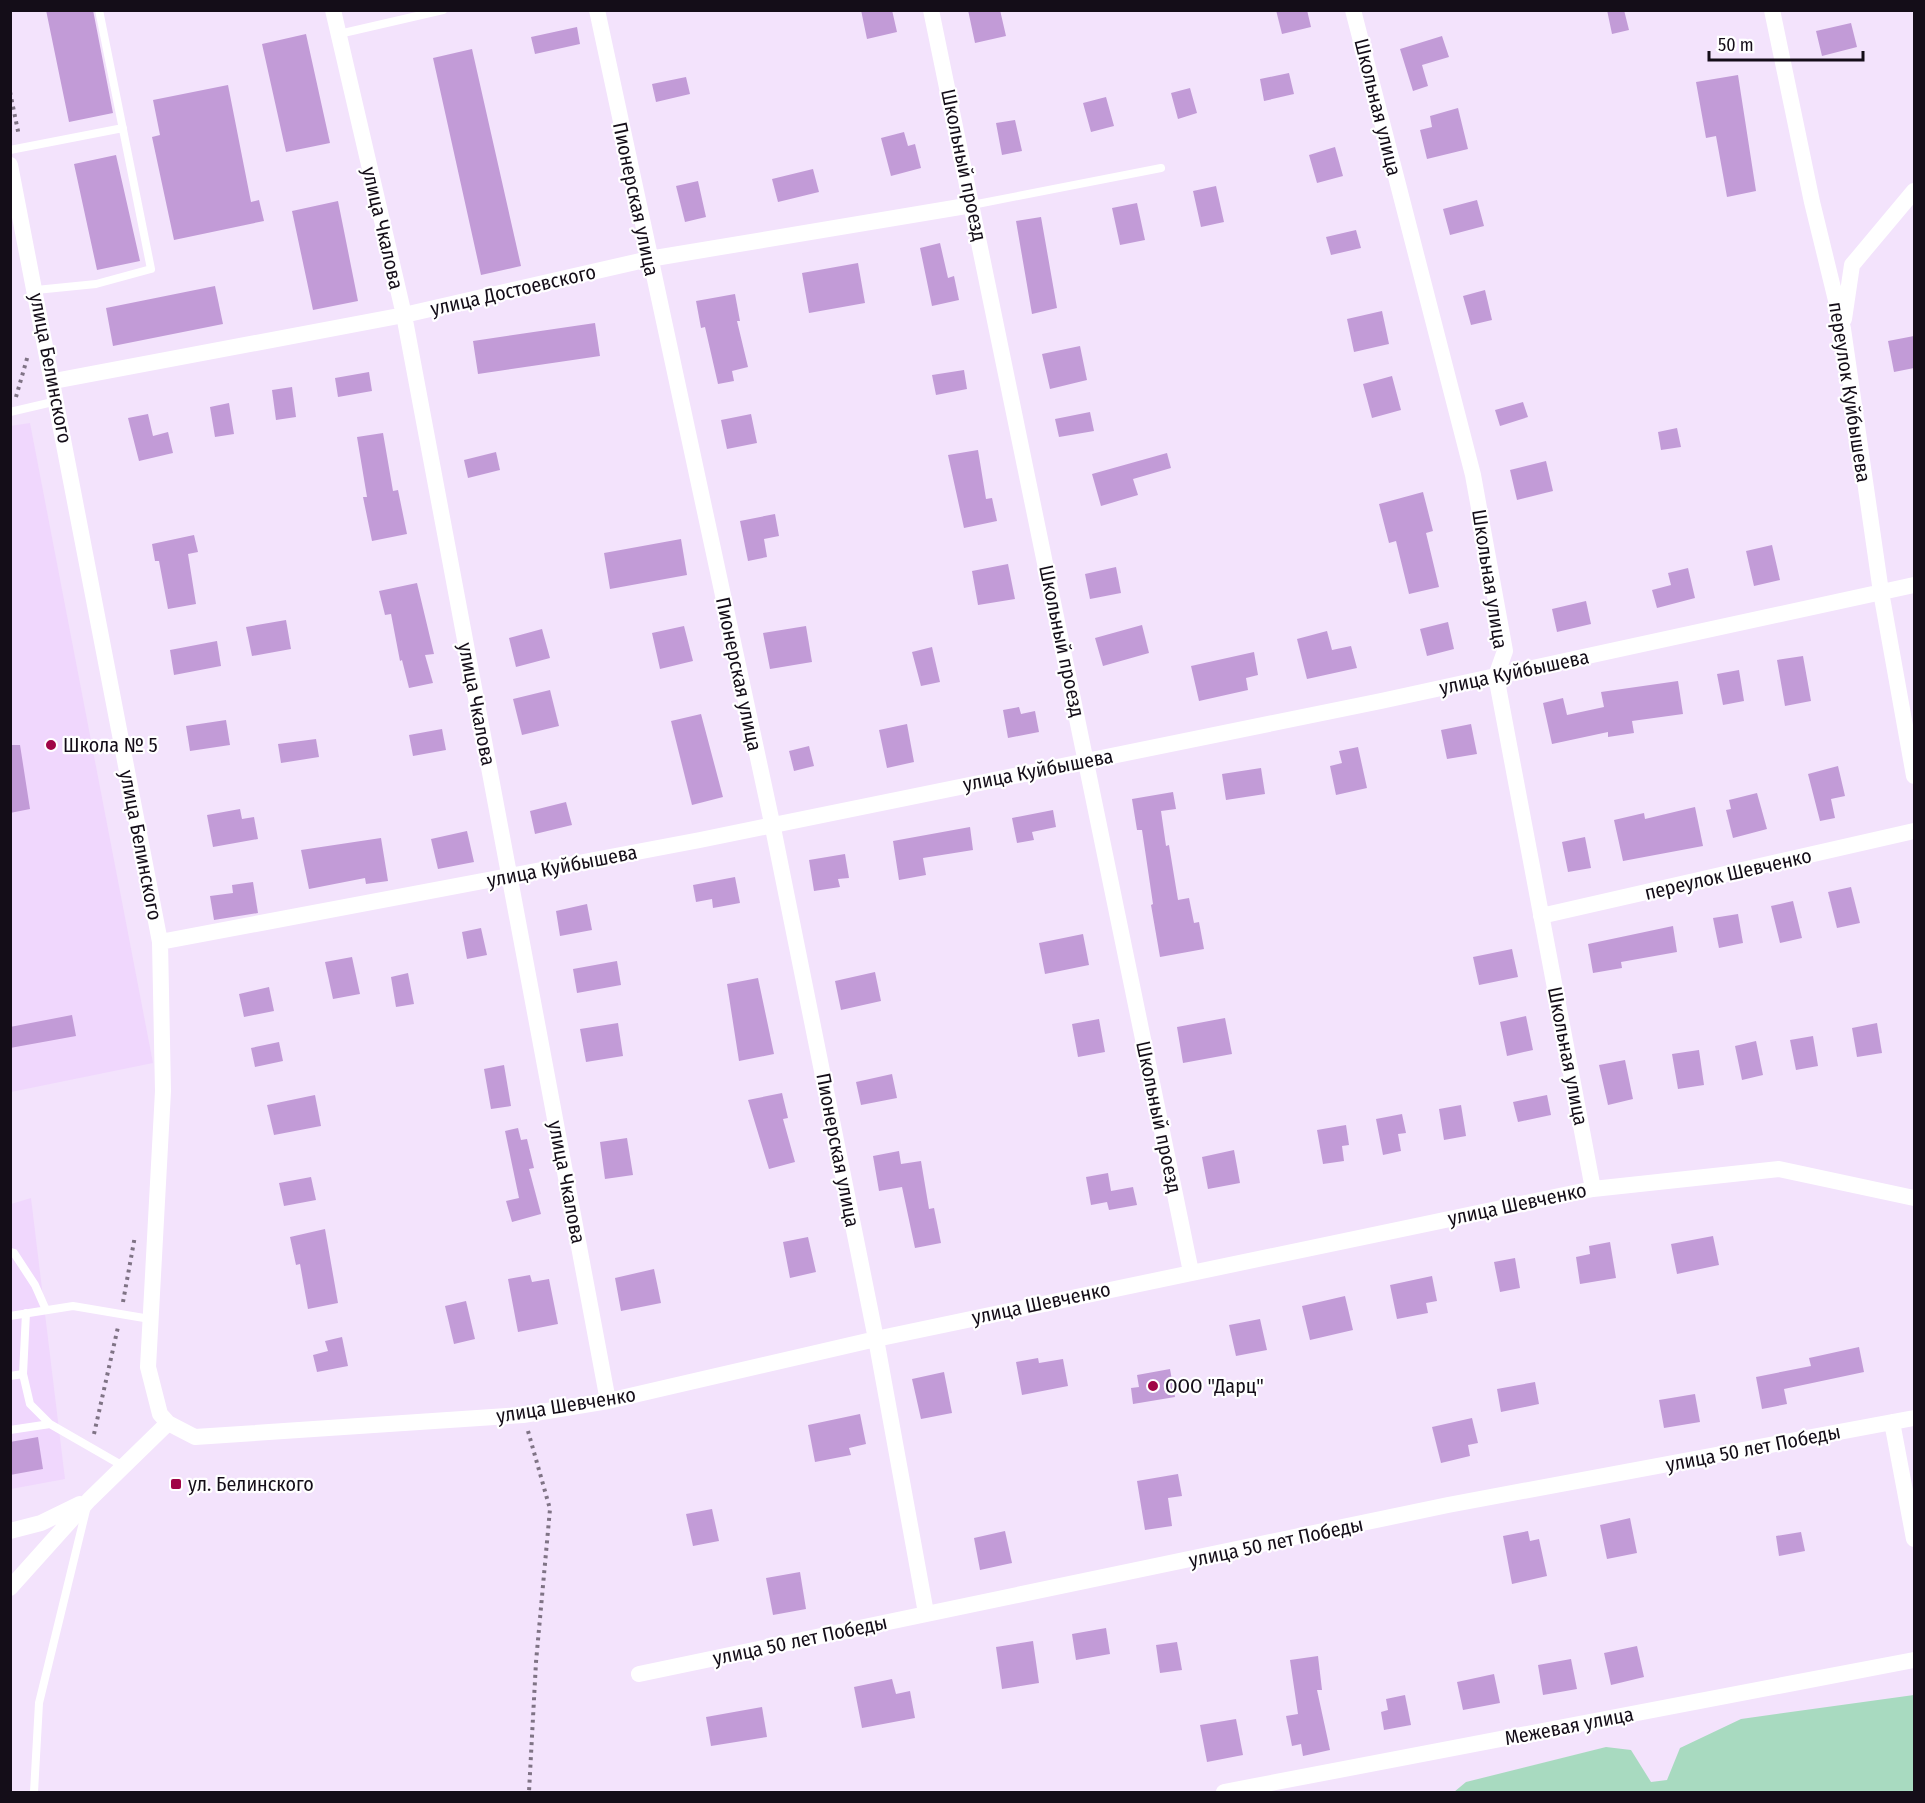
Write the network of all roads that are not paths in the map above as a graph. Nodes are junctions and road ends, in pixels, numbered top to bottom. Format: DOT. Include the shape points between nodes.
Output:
graph roads {
  1 [pos="99,10"];
  2 [pos="333,10"];
  3 [pos="443,10"];
  4 [pos="597,10"];
  5 [pos="931,10"];
  6 [pos="1353,10"];
  7 [pos="1772,10"];
  8 [pos="339,34"];
  9 [pos="123,128"];
  10 [pos="10,150"];
  11 [pos="10,165"];
  12 [pos="1161,168"];
  13 [pos="1914,190"];
  14 [pos="972,205"];
  15 [pos="649,259"];
  16 [pos="36,290"];
  17 [pos="404,315"];
  18 [pos="1843,329"];
  19 [pos="54,381"];
  20 [pos="58,400"];
  21 [pos="12,412"];
  22 [pos="1914,585"];
  23 [pos="1881,592"];
  24 [pos="1496,676"];
  25 [pos="1086,760"];
  26 [pos="1914,776"];
  27 [pos="772,823"];
  28 [pos="1914,831"];
  29 [pos="510,877"];
  30 [pos="1541,916"];
  31 [pos="160,942"];
  32 [pos="1593,1189"];
  33 [pos="1914,1198"];
  34 [pos="10,1252"];
  35 [pos="1191,1272"];
  36 [pos="46,1310"];
  37 [pos="26,1313"];
  38 [pos="10,1316"];
  39 [pos="150,1319"];
  40 [pos="876,1338"];
  41 [pos="23,1374"];
  42 [pos="10,1376"];
  43 [pos="608,1401"];
  44 [pos="1914,1418"];
  45 [pos="1892,1422"];
  46 [pos="168,1423"];
  47 [pos="50,1424"];
  48 [pos="10,1430"];
  49 [pos="123,1466"];
  50 [pos="89,1500"];
  51 [pos="10,1531"];
  52 [pos="1914,1539"];
  53 [pos="10,1588"];
  54 [pos="926,1613"];
  55 [pos="1914,1660"];
  56 [pos="639,1674"];
  57 [pos="34,1792"];
  58 [pos="1224,1792"];
  1 -- 9 [label="lane"];
  2 -- 8 [label="street, улица Чкалова"];
  3 -- 8 [label="lane"];
  4 -- 15 [label="street, Пионерская улица"];
  5 -- 14 [label="street, Школьный проезд"];
  6 -- 24 [label="street, Школьная улица" via="1473,475 1504,651"];
  7 -- 18 [label="street, переулок Куйбышева"];
  8 -- 17 [label="street, улица Чкалова"];
  9 -- 10 [label="lane"];
  9 -- 16 [label="lane" via="151,268 96,284"];
  11 -- 16 [label="street, улица Белинского"];
  12 -- 14 [label="lane"];
  13 -- 18 [label="street" via="1852,265"];
  14 -- 15 [label="street, улица Достоевского"];
  14 -- 25 [label="street, Школьный проезд"];
  15 -- 17 [label="street, улица Достоевского"];
  15 -- 27 [label="street, Пионерская улица"];
  16 -- 19 [label="street, улица Белинского"];
  17 -- 19 [label="street, улица Достоевского"];
  17 -- 29 [label="street, улица Чкалова"];
  18 -- 23 [label="street, переулок Куйбышева"];
  19 -- 20 [label="street, улица Белинского"];
  20 -- 21 [label="lane"];
  20 -- 31 [label="street, улица Белинского"];
  22 -- 23 [label="street, улица Куйбышева"];
  23 -- 24 [label="street, улица Куйбышева"];
  23 -- 26 [label="street, переулок Куйбышева"];
  24 -- 25 [label="street, улица Куйбышева"];
  24 -- 30 [label="street, Школьная улица"];
  25 -- 27 [label="street, улица Куйбышева"];
  25 -- 35 [label="street, Школьный проезд"];
  27 -- 29 [label="street, улица Куйбышева"];
  27 -- 40 [label="street, Пионерская улица"];
  28 -- 30 [label="street, переулок Шевченко"];
  29 -- 31 [label="street, улица Куйбышева"];
  29 -- 43 [label="street, улица Чкалова"];
  30 -- 32 [label="street, Школьная улица"];
  31 -- 39 [label="street, улица Белинского" via="164,1091"];
  32 -- 33 [label="street, улица Шевченко" via="1779,1169"];
  32 -- 35 [label="street, улица Шевченко"];
  34 -- 36 [label="lane" via="35,1285"];
  35 -- 40 [label="street, улица Шевченко"];
  36 -- 37 [label="lane"];
  36 -- 39 [label="lane" via="73,1306"];
  37 -- 38 [label="lane"];
  37 -- 41 [label="lane"];
  39 -- 46 [label="street, улица Белинского" via="148,1367 160,1414"];
  40 -- 43 [label="street, улица Шевченко"];
  40 -- 54 [label="street, Пионерская улица"];
  41 -- 42 [label="lane"];
  41 -- 47 [label="lane" via="30,1404"];
  43 -- 46 [label="street, улица Шевченко" via="523,1415 195,1437"];
  44 -- 45 [label="street, улица 50 лет Победы"];
  45 -- 52 [label="street"];
  45 -- 54 [label="street, улица 50 лет Победы" via="1448,1505"];
  46 -- 49 [label="street"];
  47 -- 48 [label="lane"];
  47 -- 49 [label="lane"];
  49 -- 50 [label="street"];
  50 -- 51 [label="street" via="41,1523"];
  50 -- 53 [label="street"];
  50 -- 57 [label="lane" via="39,1703"];
  54 -- 56 [label="street, улица 50 лет Победы"];
  55 -- 58 [label="street, Межевая улица"];
}
